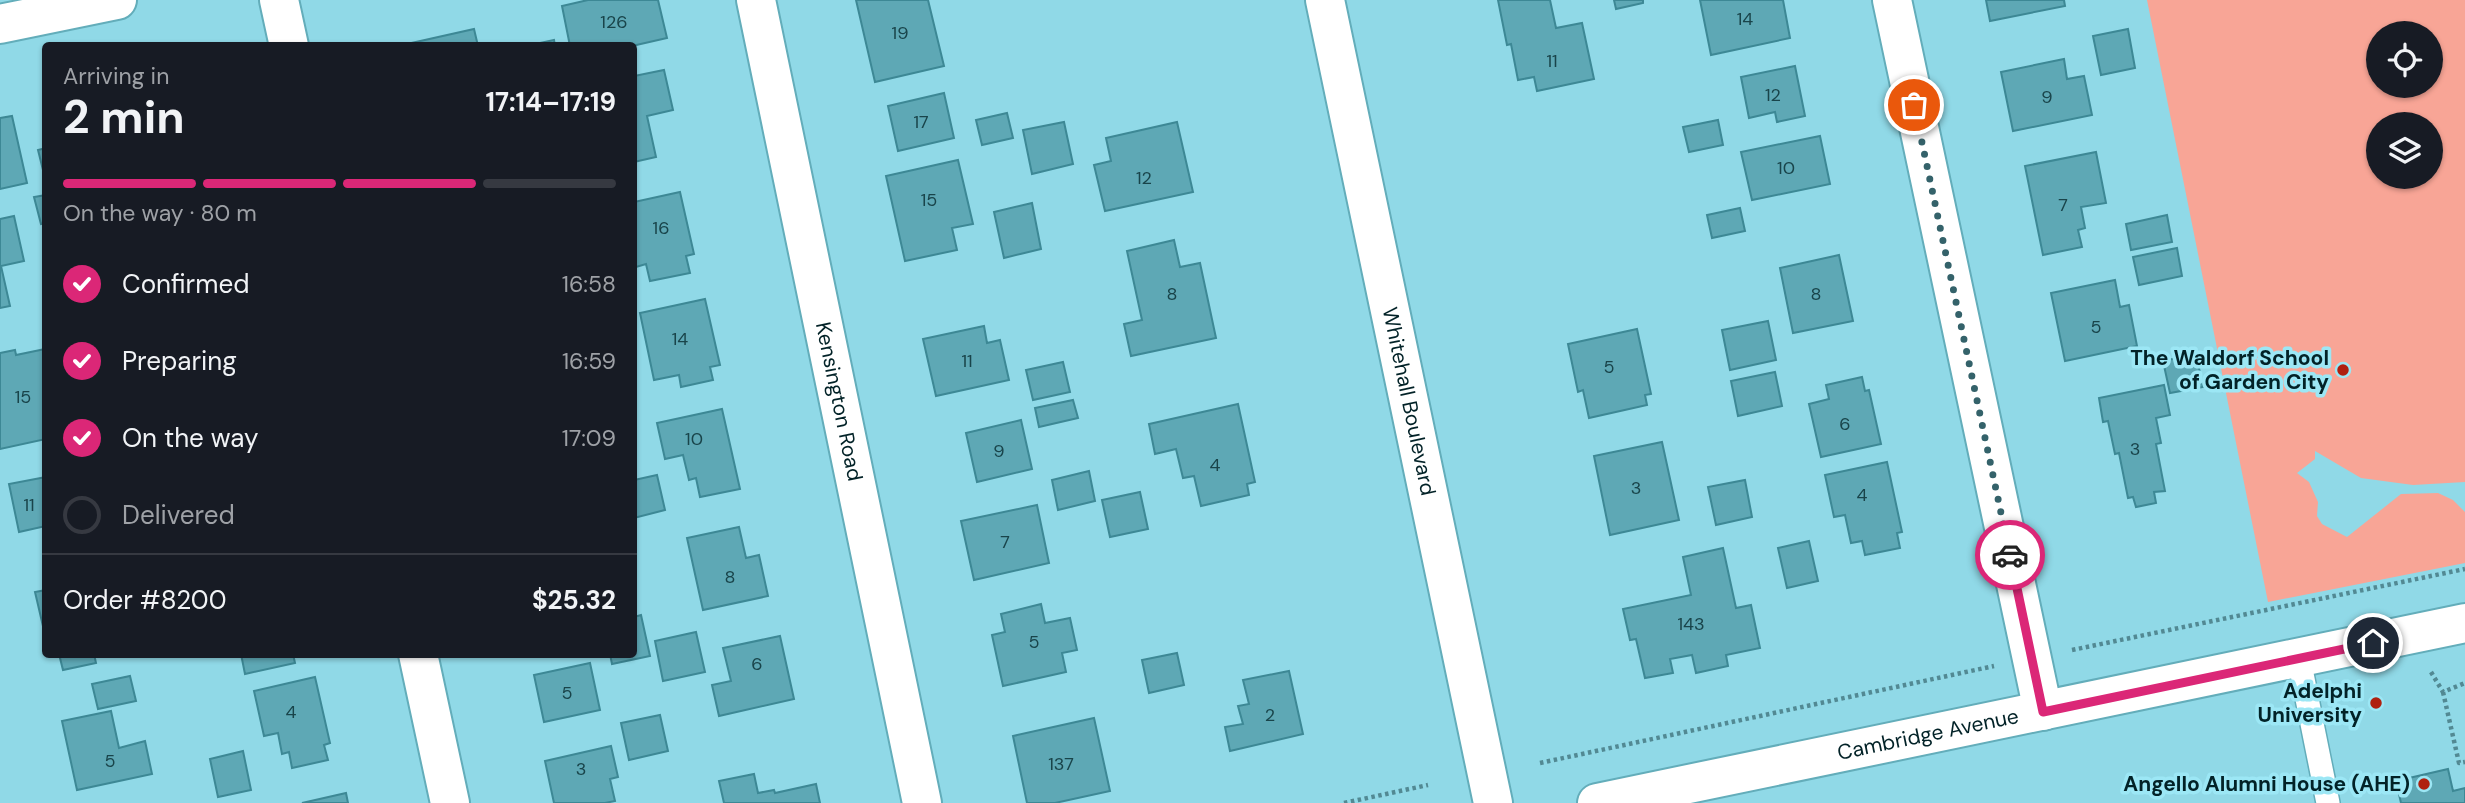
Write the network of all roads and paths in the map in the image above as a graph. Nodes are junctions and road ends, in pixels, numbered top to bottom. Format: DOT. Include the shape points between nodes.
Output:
graph roads {
  1 [pos="117,0"];
  2 [pos="279,0"];
  3 [pos="756,0"];
  4 [pos="1325,0"];
  5 [pos="1892,0"];
  6 [pos="0,24"];
  7 [pos="288,42"];
  8 [pos="2465,569"];
  9 [pos="2465,623"];
  10 [pos="2069,651"];
  11 [pos="419,658"];
  12 [pos="2299,659"];
  13 [pos="1998,665"];
  14 [pos="2443,692"];
  15 [pos="2043,712"];
  16 [pos="2465,762"];
  17 [pos="1540,763"];
  18 [pos="1428,785"];
  19 [pos="450,803"];
  20 [pos="922,803"];
  21 [pos="1344,803"];
  22 [pos="1493,803"];
  23 [pos="1597,803"];
  24 [pos="2328,803"];
  1 -- 6 [label="street"];
  2 -- 7 [label="street"];
  3 -- 20 [label="street, Kensington Road"];
  4 -- 22 [label="street, Whitehall Boulevard"];
  5 -- 15 [label="street"];
  8 -- 10 [label="path"];
  9 -- 12 [label="street, Cambridge Avenue"];
  11 -- 19 [label="street"];
  12 -- 15 [label="street, Cambridge Avenue"];
  12 -- 24 [label="lane"];
  13 -- 17 [label="path"];
  14 -- 16 [label="path" via="2459,763"];
  15 -- 23 [label="street, Cambridge Avenue"];
  18 -- 21 [label="path"];
}
